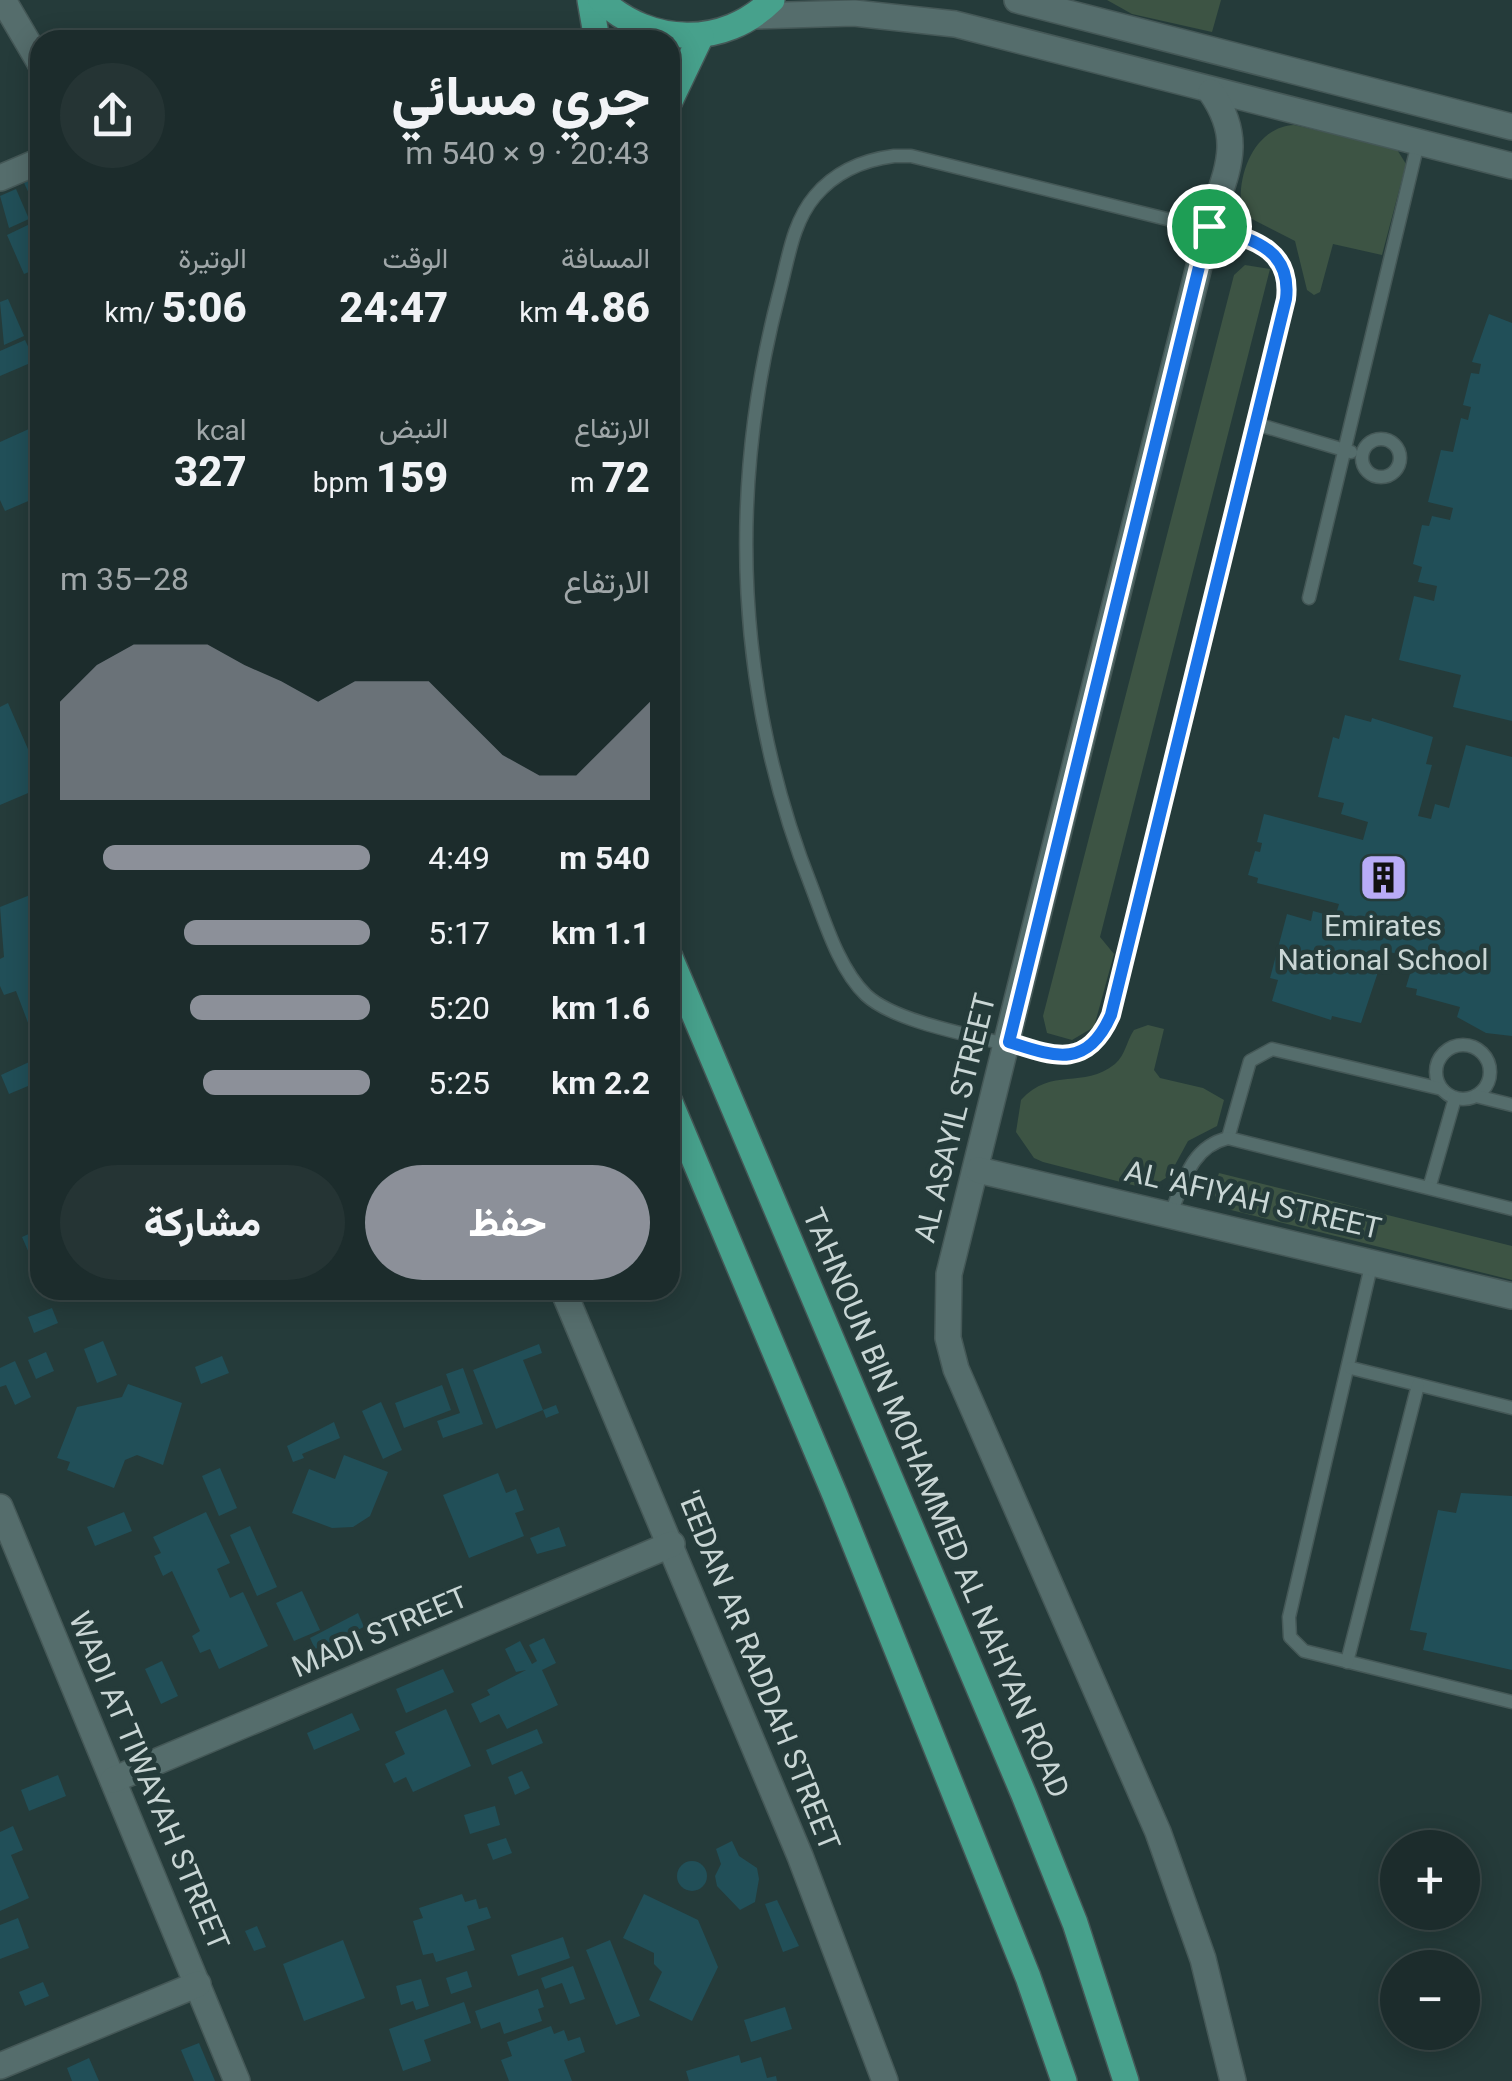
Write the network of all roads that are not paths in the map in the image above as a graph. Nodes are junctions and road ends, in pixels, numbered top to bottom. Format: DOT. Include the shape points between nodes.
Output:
graph roads {
  1 [pos="3,0"];
  2 [pos="590,0"];
  3 [pos="601,0"];
  4 [pos="1017,0"];
  5 [pos="763,8"];
  6 [pos="1077,9"];
  7 [pos="595,30"];
  8 [pos="653,30"];
  9 [pos="680,33"];
  10 [pos="701,36"];
  11 [pos="30,46"];
  12 [pos="680,80"];
  13 [pos="1210,92"];
  14 [pos="1276,109"];
  15 [pos="1512,128"];
  16 [pos="1233,143"];
  17 [pos="1418,143"];
  18 [pos="30,165"];
  19 [pos="1512,166"];
  20 [pos="0,178"];
  21 [pos="1209,226"];
  22 [pos="1253,423"];
  23 [pos="1346,450"];
  24 [pos="1362,455"];
  25 [pos="1309,598"];
  26 [pos="680,981"];
  27 [pos="1009,1042"];
  28 [pos="1442,1089"];
  29 [pos="1476,1096"];
  30 [pos="1455,1098"];
  31 [pos="1512,1105"];
  32 [pos="680,1126"];
  33 [pos="1228,1138"];
  34 [pos="978,1170"];
  35 [pos="1430,1185"];
  36 [pos="1512,1209"];
  37 [pos="1171,1213"];
  38 [pos="1372,1262"];
  39 [pos="1512,1296"];
  40 [pos="567,1300"];
  41 [pos="1351,1368"];
  42 [pos="1418,1384"];
  43 [pos="1512,1408"];
  44 [pos="0,1507"];
  45 [pos="672,1544"];
  46 [pos="1347,1662"];
  47 [pos="1512,1702"];
  48 [pos="113,1780"];
  49 [pos="198,1984"];
  50 [pos="0,2066"];
  51 [pos="238,2081"];
  52 [pos="885,2081"];
  53 [pos="1064,2081"];
  54 [pos="1126,2081"];
  55 [pos="1233,2081"];
  1 -- 11 [label="street"];
  2 -- 7 [label="main road"];
  3 -- 8 [label="main road"];
  4 -- 6 [label="street"];
  5 -- 10 [label="main road"];
  5 -- 13 [label="street" via="955,24"];
  6 -- 15 [label="street"];
  9 -- 10 [label="main road"];
  10 -- 12 [label="main road"];
  13 -- 14 [label="street"];
  13 -- 16 [label="street"];
  14 -- 16 [label="street"];
  14 -- 17 [label="street"];
  16 -- 21 [label="street, AL ASAYIL STREET"];
  17 -- 19 [label="street"];
  17 -- 23 [label="lane"];
  18 -- 20 [label="street"];
  21 -- 22 [label="lane" via="1266,246 1288,283"];
  21 -- 27 [label="street, AL ASAYIL STREET"];
  21 -- 27 [label="lane" via="911,156 877,158 828,182 804,211 765,349 749,450 746,598 768,749 799,856 847,970 865,994 904,1017"];
  22 -- 23 [label="lane"];
  22 -- 27 [label="lane" via="1111,1015 1094,1043 1067,1056"];
  23 -- 24 [label="lane"];
  23 -- 25 [label="lane"];
  26 -- 54 [label="main road, TAHNOUN BIN MOHAMMED AL NAHYAN ROAD" via="1024,1795"];
  27 -- 34 [label="street, AL ASAYIL STREET"];
  28 -- 29 [label="lane" via="1437,1062 1450,1048 1468,1045 1489,1063 1488,1082"];
  28 -- 30 [label="lane"];
  28 -- 33 [label="lane" via="1272,1049 1250,1060"];
  29 -- 30 [label="lane"];
  29 -- 31 [label="lane"];
  30 -- 35 [label="lane"];
  32 -- 53 [label="main road" via="843,1514"];
  33 -- 35 [label="lane"];
  33 -- 37 [label="lane" via="1194,1158"];
  34 -- 37 [label="street, AL 'AFIYAH STREET"];
  34 -- 55 [label="street, AL ASAYIL STREET" via="949,1274 947,1322 956,1370 1158,1832 1203,1959"];
  35 -- 36 [label="lane"];
  37 -- 38 [label="street, AL 'AFIYAH STREET"];
  38 -- 39 [label="street, AL 'AFIYAH STREET"];
  38 -- 41 [label="lane"];
  40 -- 45 [label="street, 'EEDAN AR RADDAH STREET"];
  41 -- 42 [label="lane"];
  41 -- 46 [label="lane" via="1287,1627 1295,1646"];
  42 -- 43 [label="lane"];
  42 -- 46 [label="lane"];
  44 -- 48 [label="street, WADI AT TIWAYAH STREET"];
  45 -- 48 [label="street, MADI STREET"];
  45 -- 52 [label="street, 'EEDAN AR RADDAH STREET"];
  46 -- 47 [label="lane"];
  48 -- 49 [label="street, WADI AT TIWAYAH STREET"];
  49 -- 50 [label="street"];
  49 -- 51 [label="street, WADI AT TIWAYAH STREET"];
}
